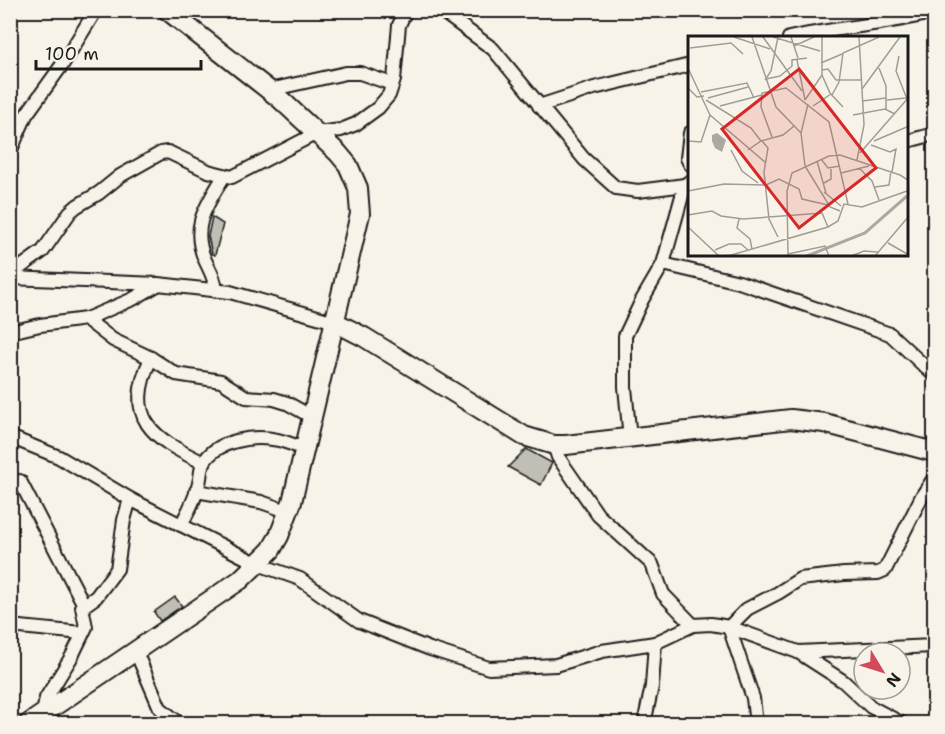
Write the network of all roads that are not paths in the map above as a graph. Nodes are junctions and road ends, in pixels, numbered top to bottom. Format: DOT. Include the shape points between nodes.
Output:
graph roads {
  1 [pos="96,10"];
  2 [pos="167,10"];
  3 [pos="405,10"];
  4 [pos="440,10"];
  5 [pos="934,12"];
  6 [pos="799,36"];
  7 [pos="688,65"];
  8 [pos="392,84"];
  9 [pos="269,90"];
  10 [pos="540,106"];
  11 [pos="317,133"];
  12 [pos="934,134"];
  13 [pos="909,141"];
  14 [pos="10,152"];
  15 [pos="224,176"];
  16 [pos="688,183"];
  17 [pos="663,264"];
  18 [pos="10,276"];
  19 [pos="158,284"];
  20 [pos="216,291"];
  21 [pos="86,319"];
  22 [pos="335,322"];
  23 [pos="10,332"];
  24 [pos="151,358"];
  25 [pos="934,375"];
  26 [pos="312,417"];
  27 [pos="10,437"];
  28 [pos="630,439"];
  29 [pos="554,446"];
  30 [pos="305,449"];
  31 [pos="934,452"];
  32 [pos="204,463"];
  33 [pos="934,478"];
  34 [pos="20,481"];
  35 [pos="196,491"];
  36 [pos="130,499"];
  37 [pos="290,512"];
  38 [pos="181,525"];
  39 [pos="258,564"];
  40 [pos="84,605"];
  41 [pos="693,625"];
  42 [pos="10,626"];
  43 [pos="729,627"];
  44 [pos="82,633"];
  45 [pos="655,643"];
  46 [pos="934,646"];
  47 [pos="136,652"];
  48 [pos="798,652"];
  49 [pos="160,708"];
  50 [pos="36,719"];
  51 [pos="162,723"];
  52 [pos="180,723"];
  53 [pos="644,723"];
  54 [pos="756,723"];
  55 [pos="903,723"];
  1 -- 14 [label="street" via="27,115"];
  2 -- 9 [label="main road"];
  3 -- 8 [label="street" via="399,25"];
  4 -- 10 [label="street" via="493,49"];
  5 -- 6 [label="street"];
  7 -- 10 [label="street" via="594,88"];
  8 -- 9 [label="street" via="360,73 346,73"];
  8 -- 11 [label="street" via="389,95 369,116 340,130"];
  9 -- 11 [label="main road"];
  10 -- 16 [label="street" via="584,159 616,188 644,191"];
  11 -- 15 [label="street" via="232,177"];
  11 -- 22 [label="main road" via="348,165 360,198 360,214"];
  12 -- 13 [label="street"];
  15 -- 18 [label="street" via="168,152 161,153 77,206 43,251"];
  15 -- 20 [label="street" via="199,222 199,242 215,278"];
  16 -- 17 [label="street"];
  17 -- 25 [label="street" via="739,282 890,334"];
  17 -- 28 [label="street" via="625,336"];
  18 -- 19 [label="street"];
  19 -- 20 [label="street"];
  19 -- 21 [label="street"];
  20 -- 22 [label="street"];
  21 -- 23 [label="street"];
  21 -- 24 [label="street" via="113,340"];
  22 -- 26 [label="main road"];
  22 -- 29 [label="main road" via="524,436"];
  24 -- 26 [label="street" via="176,374 221,381 246,397 274,399"];
  24 -- 32 [label="street" via="140,386 142,417 160,439"];
  26 -- 30 [label="main road"];
  27 -- 36 [label="street" via="59,457"];
  28 -- 29 [label="main road"];
  28 -- 31 [label="main road" via="791,419 824,423"];
  29 -- 41 [label="street" via="598,515 652,564 663,594"];
  30 -- 32 [label="street" via="277,440 237,441 219,448"];
  30 -- 37 [label="main road"];
  32 -- 35 [label="street"];
  33 -- 43 [label="street" via="885,570 800,579 747,609"];
  34 -- 40 [label="street"];
  35 -- 37 [label="street" via="261,502"];
  35 -- 38 [label="street"];
  36 -- 38 [label="street"];
  36 -- 40 [label="street" via="117,569 96,597"];
  37 -- 39 [label="main road" via="271,550"];
  38 -- 39 [label="street"];
  39 -- 45 [label="street" via="300,579 359,621 489,668 556,665 602,651"];
  39 -- 47 [label="main road"];
  40 -- 44 [label="street" via="81,609 87,624"];
  41 -- 43 [label="street"];
  41 -- 45 [label="street"];
  42 -- 44 [label="street"];
  43 -- 48 [label="street"];
  43 -- 54 [label="street" via="753,698"];
  44 -- 50 [label="street"];
  45 -- 53 [label="street"];
  46 -- 48 [label="street"];
  47 -- 49 [label="street"];
  47 -- 50 [label="main road"];
  48 -- 55 [label="street" via="845,682 871,707"];
  49 -- 51 [label="street"];
  49 -- 52 [label="street"];
}
